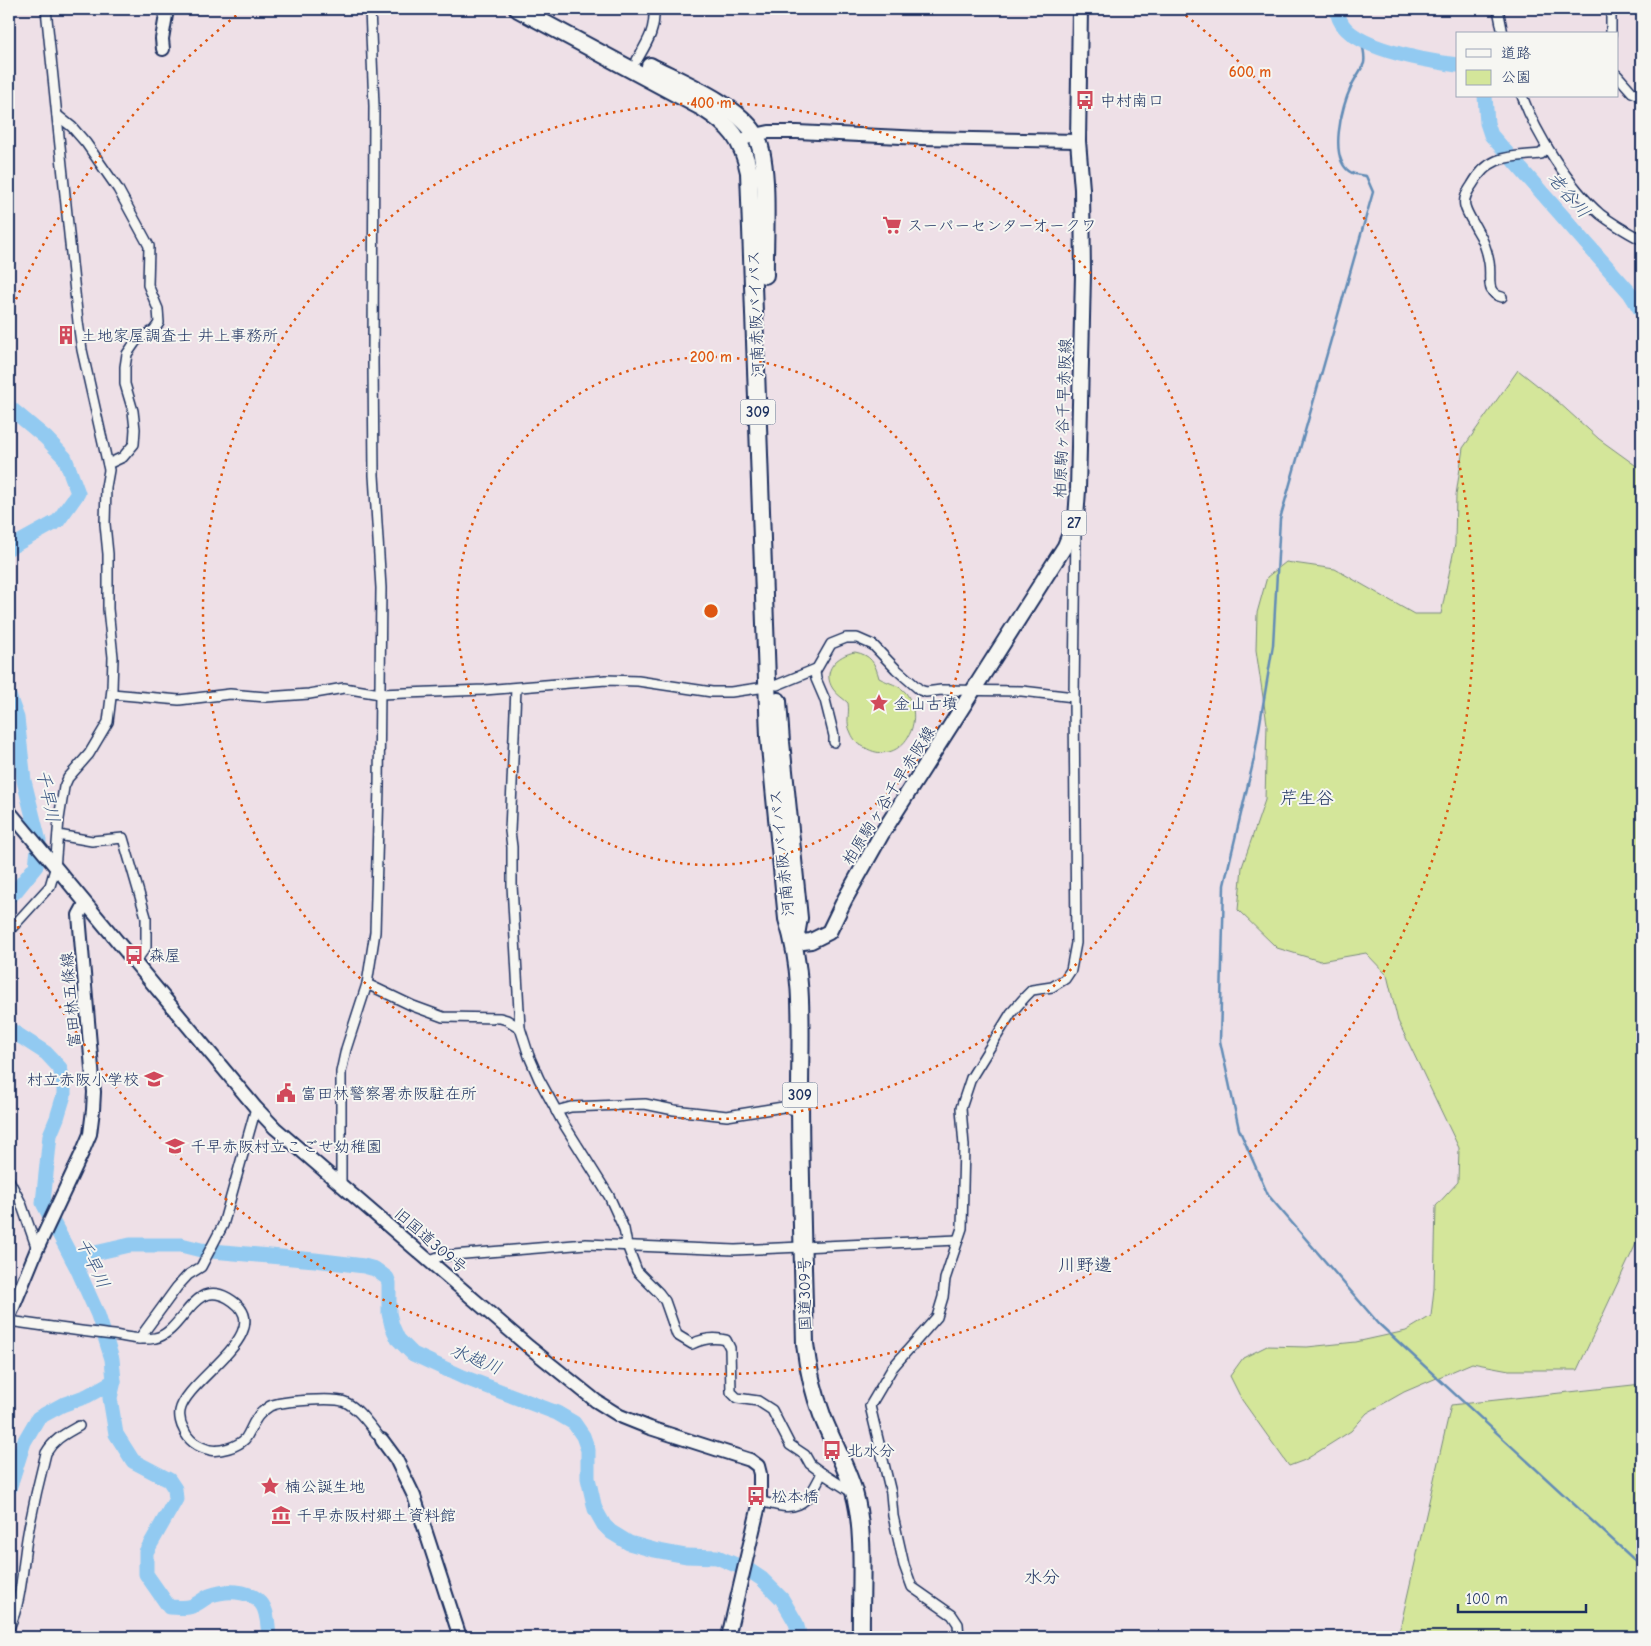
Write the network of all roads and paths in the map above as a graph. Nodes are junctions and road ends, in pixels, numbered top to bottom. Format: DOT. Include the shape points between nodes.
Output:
graph roads {
  1 [pos="46,9"];
  2 [pos="167,9"];
  3 [pos="370,9"];
  4 [pos="518,9"];
  5 [pos="539,9"];
  6 [pos="654,9"];
  7 [pos="1080,9"];
  8 [pos="1498,9"];
  9 [pos="1611,9"];
  10 [pos="1503,32"];
  11 [pos="1611,32"];
  12 [pos="163,49"];
  13 [pos="637,60"];
  14 [pos="1618,76"];
  15 [pos="1642,96"];
  16 [pos="1523,98"];
  17 [pos="57,116"];
  18 [pos="755,135"];
  19 [pos="739,141"];
  20 [pos="1078,141"];
  21 [pos="1548,146"];
  22 [pos="1642,240"];
  23 [pos="1502,297"];
  24 [pos="108,464"];
  25 [pos="1076,520"];
  26 [pos="816,669"];
  27 [pos="772,686"];
  28 [pos="516,688"];
  29 [pos="974,690"];
  30 [pos="112,694"];
  31 [pos="380,694"];
  32 [pos="1074,698"];
  33 [pos="834,742"];
  34 [pos="9,812"];
  35 [pos="58,835"];
  36 [pos="55,869"];
  37 [pos="85,904"];
  38 [pos="9,931"];
  39 [pos="795,943"];
  40 [pos="135,962"];
  41 [pos="367,984"];
  42 [pos="520,1028"];
  43 [pos="256,1108"];
  44 [pos="556,1111"];
  45 [pos="800,1111"];
  46 [pos="9,1180"];
  47 [pos="341,1184"];
  48 [pos="958,1240"];
  49 [pos="40,1244"];
  50 [pos="627,1245"];
  51 [pos="803,1247"];
  52 [pos="430,1260"];
  53 [pos="9,1319"];
  54 [pos="139,1339"];
  55 [pos="79,1426"];
  56 [pos="382,1440"];
  57 [pos="822,1473"];
  58 [pos="854,1494"];
  59 [pos="760,1501"];
  60 [pos="9,1628"];
  61 [pos="460,1637"];
  62 [pos="728,1637"];
  63 [pos="861,1637"];
  64 [pos="959,1637"];
  1 -- 17 [label="street"];
  2 -- 12 [label="street"];
  3 -- 31 [label="street" via="374,106 374,475 381,588"];
  4 -- 19 [label="highway, 河南赤阪バイパス / 309" via="703,108 724,123"];
  5 -- 13 [label="highway, 河南赤阪バイパス / 309"];
  6 -- 13 [label="street" via="652,33"];
  7 -- 20 [label="main road, 柏原駒ヶ谷千早赤阪線 / 27"];
  8 -- 10 [label="street"];
  9 -- 11 [label="street"];
  13 -- 18 [label="highway, 河南赤阪バイパス / 309" via="715,100 742,120"];
  14 -- 15 [label="street" via="1632,92"];
  16 -- 21 [label="street"];
  17 -- 24 [label="street" via="82,350"];
  17 -- 24 [label="street" via="72,127 118,189 149,246 148,284 158,309 159,323 154,330 136,340 127,354 126,384 134,420 134,444 123,457"];
  18 -- 19 [label="street"];
  18 -- 20 [label="street" via="797,132"];
  18 -- 27 [label="highway, 河南赤阪バイパス / 309" via="764,172"];
  19 -- 27 [label="highway, 河南赤阪バイパス / 309" via="744,149 750,182"];
  20 -- 25 [label="main road, 柏原駒ヶ谷千早赤阪線 / 27" via="1083,275"];
  21 -- 22 [label="street" via="1565,174 1599,213"];
  21 -- 23 [label="street" via="1541,154 1491,162 1465,196 1465,205 1484,244 1489,263 1490,290"];
  24 -- 30 [label="street" via="105,524 113,657"];
  25 -- 29 [label="main road, 柏原駒ヶ谷千早赤阪線 / 27" via="1065,546"];
  25 -- 32 [label="street"];
  26 -- 27 [label="street"];
  26 -- 29 [label="street" via="832,644 843,638 857,638 873,644 924,692"];
  26 -- 33 [label="street" via="815,676 825,700"];
  27 -- 28 [label="street" via="712,692 638,681 606,680"];
  27 -- 39 [label="highway, 河南赤阪バイパス / 309" via="799,918"];
  28 -- 31 [label="street"];
  28 -- 42 [label="street" via="510,831"];
  29 -- 32 [label="street" via="1022,691"];
  29 -- 39 [label="main road, 柏原駒ヶ谷千早赤阪線 / 27" via="881,835 830,932 811,941"];
  30 -- 31 [label="street" via="179,700 230,694 309,694 344,688"];
  30 -- 35 [label="street" via="108,722 101,738 64,787"];
  31 -- 41 [label="street" via="375,932"];
  32 -- 48 [label="street" via="1076,943 1073,962 1065,979 1052,987 1032,990 1026,996 971,1078 961,1108 964,1146 962,1228"];
  34 -- 36 [label="street"];
  35 -- 36 [label="street"];
  35 -- 40 [label="street" via="92,841 123,838 146,917 146,947"];
  36 -- 37 [label="street"];
  36 -- 38 [label="street" via="50,886"];
  37 -- 40 [label="street, 旧国道309号"];
  37 -- 49 [label="street, 富田林五條線" via="79,915 92,1074 90,1134"];
  39 -- 45 [label="highway, 国道309号 / 309" via="801,1009"];
  40 -- 43 [label="street, 旧国道309号"];
  41 -- 42 [label="street" via="443,1017 500,1018"];
  41 -- 47 [label="street" via="341,1072"];
  42 -- 44 [label="street" via="529,1056"];
  43 -- 47 [label="street, 旧国道309号"];
  43 -- 54 [label="street" via="223,1225 201,1267 177,1287"];
  44 -- 45 [label="street" via="571,1107 645,1104 727,1116 783,1106"];
  44 -- 50 [label="street" via="609,1196 624,1228"];
  45 -- 51 [label="highway, 国道309号 / 309"];
  46 -- 49 [label="street"];
  47 -- 52 [label="street, 旧国道309号"];
  48 -- 51 [label="street"];
  48 -- 64 [label="street" via="937,1317 893,1368 870,1406 891,1492 904,1565 912,1587 952,1615 958,1624"];
  49 -- 53 [label="street, 富田林五條線"];
  50 -- 51 [label="street" via="735,1250"];
  50 -- 52 [label="street" via="535,1247 441,1256"];
  50 -- 57 [label="street" via="637,1271 665,1301 677,1335 692,1344 715,1338 726,1340 730,1348 731,1392 737,1398 758,1401 772,1410 790,1445"];
  51 -- 58 [label="highway, 国道309号 / 309" via="808,1370 820,1410"];
  52 -- 59 [label="street, 旧国道309号" via="529,1348 596,1401 620,1416 650,1428 750,1460 758,1466 760,1474"];
  53 -- 54 [label="street"];
  54 -- 56 [label="street" via="156,1338 173,1328 194,1302 208,1294 223,1296 239,1305 245,1327 237,1344 188,1396 180,1412 181,1425 195,1444 210,1450 223,1450 244,1440 260,1414 271,1406 321,1400 344,1402"];
  55 -- 60 [label="street" via="56,1439 46,1453 28,1533 21,1590"];
  56 -- 61 [label="street" via="396,1459 414,1496"];
  57 -- 58 [label="street"];
  57 -- 59 [label="street" via="809,1496 797,1506 776,1506"];
  58 -- 63 [label="highway, 国道309号 / 309" via="860,1532"];
  59 -- 62 [label="street, 旧国道309号"];
}
